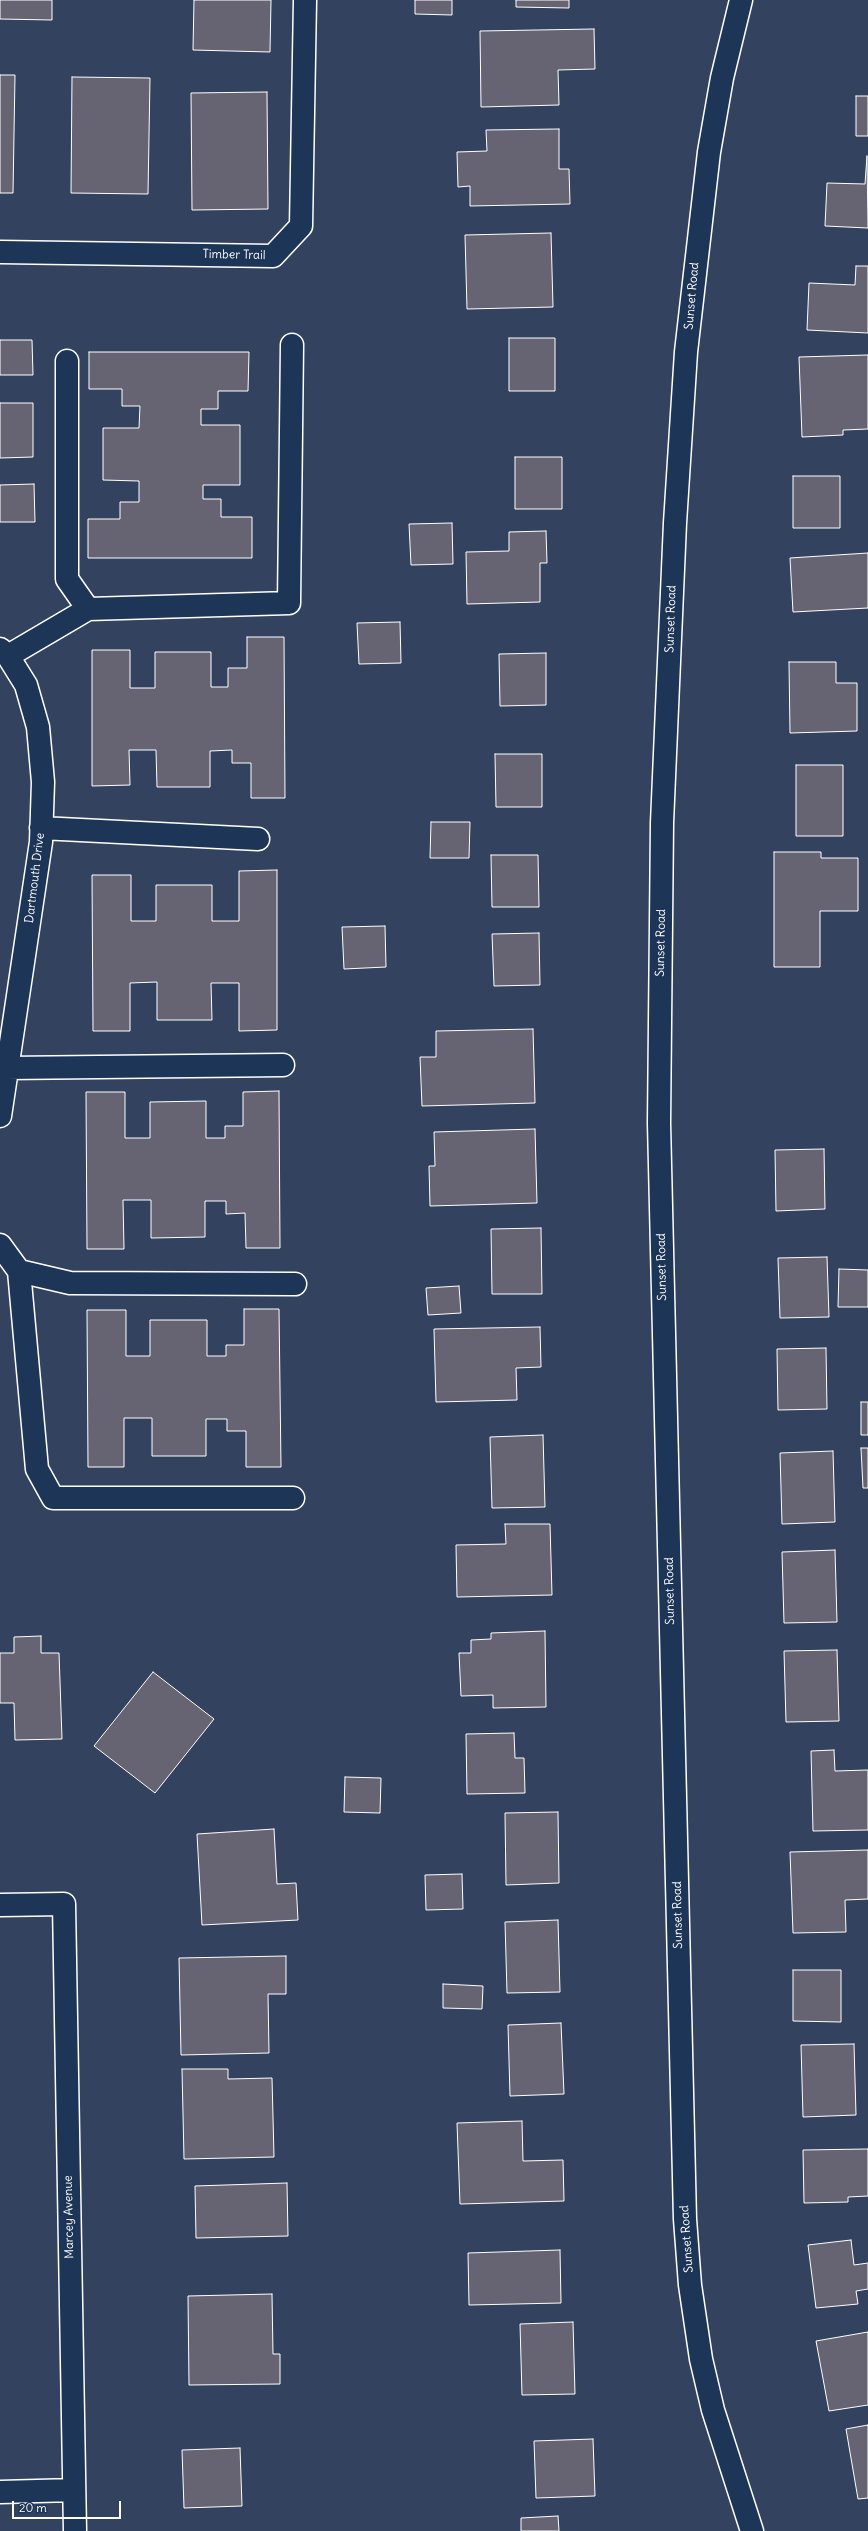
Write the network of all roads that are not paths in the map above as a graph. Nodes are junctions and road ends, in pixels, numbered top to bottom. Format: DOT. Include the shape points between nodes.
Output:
graph roads {
  1 [pos="305,0"];
  2 [pos="741,0"];
  3 [pos="0,252"];
  4 [pos="292,345"];
  5 [pos="67,361"];
  6 [pos="88,609"];
  7 [pos="4,653"];
  8 [pos="41,828"];
  9 [pos="258,839"];
  10 [pos="283,1065"];
  11 [pos="7,1068"];
  12 [pos="0,1116"];
  13 [pos="0,1245"];
  14 [pos="19,1271"];
  15 [pos="295,1284"];
  16 [pos="293,1498"];
  17 [pos="0,1905"];
  18 [pos="74,2490"];
  19 [pos="0,2492"];
  20 [pos="75,2531"];
  21 [pos="752,2531"];
  1 -- 3 [label="street, Timber Trail" via="302,226 273,256"];
  2 -- 21 [label="street, Sunset Road" via="722,78 709,152 686,352 675,523 662,823 659,1123 685,2219 690,2285 701,2359 713,2410"];
  4 -- 6 [label="street" via="289,603"];
  5 -- 6 [label="street" via="67,579"];
  6 -- 7 [label="street"];
  7 -- 8 [label="street, Dartmouth Drive" via="26,685 38,727 42,782"];
  8 -- 9 [label="street"];
  8 -- 11 [label="street, Dartmouth Drive"];
  10 -- 11 [label="street"];
  11 -- 12 [label="street, Dartmouth Drive"];
  13 -- 14 [label="street"];
  14 -- 15 [label="street" via="70,1283"];
  14 -- 16 [label="street" via="37,1469 52,1498"];
  17 -- 18 [label="street, Marcey Avenue" via="64,1904"];
  18 -- 19 [label="street"];
  18 -- 20 [label="street, Marcey Avenue"];
}
